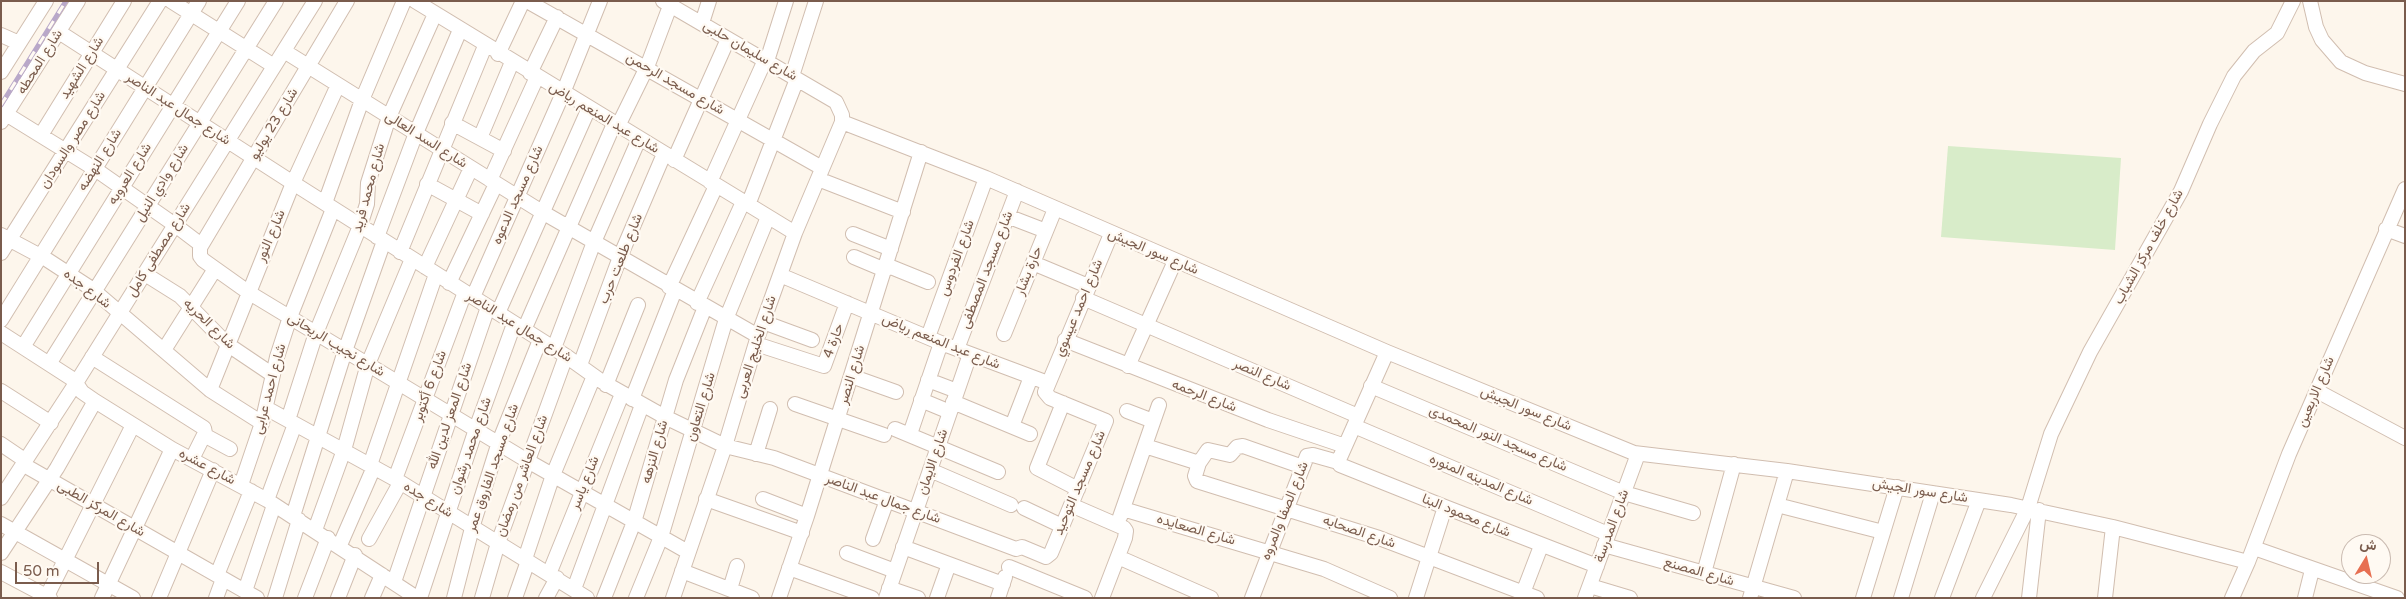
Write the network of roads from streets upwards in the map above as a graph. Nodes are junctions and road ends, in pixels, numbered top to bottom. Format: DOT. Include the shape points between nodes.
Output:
graph roads {
  1 [pos="78,1"];
  2 [pos="124,1"];
  3 [pos="160,1"];
  4 [pos="171,1"];
  5 [pos="199,1"];
  6 [pos="238,1"];
  7 [pos="276,1"];
  8 [pos="315,1"];
  9 [pos="347,1"];
  10 [pos="404,1"];
  11 [pos="415,1"];
  12 [pos="523,1"];
  13 [pos="527,1"];
  14 [pos="600,1"];
  15 [pos="709,1"];
  16 [pos="786,1"];
  17 [pos="816,1"];
  18 [pos="2293,1"];
  19 [pos="2310,1"];
  20 [pos="41,3"];
  21 [pos="667,3"];
  22 [pos="191,14"];
  23 [pos="435,14"];
  24 [pos="557,17"];
  25 [pos="702,23"];
  26 [pos="460,30"];
  27 [pos="59,32"];
  28 [pos="219,32"];
  29 [pos="588,34"];
  30 [pos="1,35"];
  31 [pos="728,39"];
  32 [pos="19,43"];
  33 [pos="485,46"];
  34 [pos="246,49"];
  35 [pos="284,51"];
  36 [pos="92,53"];
  37 [pos="498,54"];
  38 [pos="766,61"];
  39 [pos="512,62"];
  40 [pos="274,66"];
  41 [pos="308,66"];
  42 [pos="647,67"];
  43 [pos="117,70"];
  44 [pos="1,72"];
  45 [pos="534,75"];
  46 [pos="794,77"];
  47 [pos="2405,84"];
  48 [pos="338,85"];
  49 [pos="145,88"];
  50 [pos="564,93"];
  51 [pos="702,99"];
  52 [pos="362,100"];
  53 [pos="173,106"];
  54 [pos="588,108"];
  55 [pos="389,117"];
  56 [pos="4,118"];
  57 [pos="739,120"];
  58 [pos="842,122"];
  59 [pos="200,123"];
  60 [pos="452,123"];
  61 [pos="616,125"];
  62 [pos="416,133"];
  63 [pos="40,135"];
  64 [pos="480,138"];
  65 [pos="639,139"];
  66 [pos="774,140"];
  67 [pos="227,141"];
  68 [pos="441,149"];
  69 [pos="66,151"];
  70 [pos="504,151"];
  71 [pos="921,152"];
  72 [pos="669,157"];
  73 [pos="254,158"];
  74 [pos="471,168"];
  75 [pos="95,169"];
  76 [pos="820,174"];
  77 [pos="986,178"];
  78 [pos="493,182"];
  79 [pos="293,183"];
  80 [pos="427,184"];
  81 [pos="713,184"];
  82 [pos="122,188"];
  83 [pos="2405,189"];
  84 [pos="1017,192"];
  85 [pos="517,197"];
  86 [pos="456,200"];
  87 [pos="745,203"];
  88 [pos="148,205"];
  89 [pos="329,206"];
  90 [pos="1055,209"];
  91 [pos="542,212"];
  92 [pos="903,212"];
  93 [pos="482,214"];
  94 [pos="1007,216"];
  95 [pos="768,217"];
  96 [pos="175,225"];
  97 [pos="360,226"];
  98 [pos="569,228"];
  99 [pos="2386,229"];
  100 [pos="1046,231"];
  101 [pos="795,233"];
  102 [pos="853,234"];
  103 [pos="1111,234"];
  104 [pos="2405,236"];
  105 [pos="5,238"];
  106 [pos="380,239"];
  107 [pos="594,242"];
  108 [pos="201,246"];
  109 [pos="891,249"];
  110 [pos="1,253"];
  111 [pos="406,255"];
  112 [pos="41,256"];
  113 [pos="620,257"];
  114 [pos="854,258"];
  115 [pos="1175,261"];
  116 [pos="1033,263"];
  117 [pos="885,267"];
  118 [pos="215,269"];
  119 [pos="431,271"];
  120 [pos="68,274"];
  121 [pos="145,274"];
  122 [pos="780,275"];
  123 [pos="928,282"];
  124 [pos="449,283"];
  125 [pos="672,289"];
  126 [pos="94,292"];
  127 [pos="248,292"];
  128 [pos="1086,292"];
  129 [pos="469,295"];
  130 [pos="847,304"];
  131 [pos="638,305"];
  132 [pos="701,305"];
  133 [pos="191,306"];
  134 [pos="493,310"];
  135 [pos="119,314"];
  136 [pos="871,314"];
  137 [pos="290,317"];
  138 [pos="726,319"];
  139 [pos="1,320"];
  140 [pos="763,322"];
  141 [pos="519,327"];
  142 [pos="1146,327"];
  143 [pos="1,333"];
  144 [pos="316,333"];
  145 [pos="1004,334"];
  146 [pos="540,340"];
  147 [pos="757,340"];
  148 [pos="812,340"];
  149 [pos="934,340"];
  150 [pos="1065,340"];
  151 [pos="228,344"];
  152 [pos="23,347"];
  153 [pos="554,348"];
  154 [pos="164,350"];
  155 [pos="345,351"];
  156 [pos="963,351"];
  157 [pos="1387,352"];
  158 [pos="566,356"];
  159 [pos="92,357"];
  160 [pos="49,364"];
  161 [pos="368,364"];
  162 [pos="580,365"];
  163 [pos="1128,366"];
  164 [pos="273,374"];
  165 [pos="594,376"];
  166 [pos="851,376"];
  167 [pos="1031,377"];
  168 [pos="928,380"];
  169 [pos="397,382"];
  170 [pos="76,383"];
  171 [pos="1048,383"];
  172 [pos="606,385"];
  173 [pos="1371,386"];
  174 [pos="210,390"];
  175 [pos="1,391"];
  176 [pos="2317,391"];
  177 [pos="896,392"];
  178 [pos="425,398"];
  179 [pos="632,399"];
  180 [pos="921,400"];
  181 [pos="95,401"];
  182 [pos="954,402"];
  183 [pos="1063,403"];
  184 [pos="795,404"];
  185 [pos="1159,405"];
  186 [pos="266,408"];
  187 [pos="770,409"];
  188 [pos="1127,411"];
  189 [pos="450,413"];
  190 [pos="665,417"];
  191 [pos="838,419"];
  192 [pos="1153,421"];
  193 [pos="1356,421"];
  194 [pos="292,422"];
  195 [pos="51,423"];
  196 [pos="262,423"];
  197 [pos="133,425"];
  198 [pos="1012,426"];
  199 [pos="476,429"];
  200 [pos="694,431"];
  201 [pos="910,434"];
  202 [pos="1030,434"];
  203 [pos="204,435"];
  204 [pos="319,436"];
  205 [pos="2405,438"];
  206 [pos="499,442"];
  207 [pos="1,444"];
  208 [pos="938,445"];
  209 [pos="725,446"];
  210 [pos="1145,446"];
  211 [pos="1345,446"];
  212 [pos="172,449"];
  213 [pos="230,449"];
  214 [pos="344,450"];
  215 [pos="756,454"];
  216 [pos="1638,454"];
  217 [pos="192,459"];
  218 [pos="526,460"];
  219 [pos="1338,462"];
  220 [pos="25,463"];
  221 [pos="1199,463"];
  222 [pos="1734,464"];
  223 [pos="372,466"];
  224 [pos="1303,466"];
  225 [pos="213,470"];
  226 [pos="930,470"];
  227 [pos="1787,471"];
  228 [pos="998,472"];
  229 [pos="553,475"];
  230 [pos="820,476"];
  231 [pos="50,480"];
  232 [pos="398,481"];
  233 [pos="1897,487"];
  234 [pos="246,488"];
  235 [pos="1078,489"];
  236 [pos="581,491"];
  237 [pos="3,492"];
  238 [pos="1624,493"];
  239 [pos="1933,493"];
  240 [pos="422,496"];
  241 [pos="706,499"];
  242 [pos="763,499"];
  243 [pos="887,500"];
  244 [pos="1979,500"];
  245 [pos="270,502"];
  246 [pos="93,505"];
  247 [pos="1071,505"];
  248 [pos="1777,505"];
  249 [pos="606,506"];
  250 [pos="1286,508"];
  251 [pos="1445,508"];
  252 [pos="1123,509"];
  253 [pos="2033,509"];
  254 [pos="916,511"];
  255 [pos="448,513"];
  256 [pos="1692,513"];
  257 [pos="807,516"];
  258 [pos="296,518"];
  259 [pos="634,522"];
  260 [pos="1,524"];
  261 [pos="1117,525"];
  262 [pos="1062,526"];
  263 [pos="2113,527"];
  264 [pos="472,528"];
  265 [pos="136,529"];
  266 [pos="315,530"];
  267 [pos="1883,532"];
  268 [pos="15,533"];
  269 [pos="802,533"];
  270 [pos="661,537"];
  271 [pos="369,539"];
  272 [pos="873,539"];
  273 [pos="1606,539"];
  274 [pos="334,542"];
  275 [pos="498,543"];
  276 [pos="1541,546"];
  277 [pos="903,547"];
  278 [pos="1016,548"];
  279 [pos="2254,548"];
  280 [pos="1269,551"];
  281 [pos="688,552"];
  282 [pos="1,553"];
  283 [pos="178,553"];
  284 [pos="847,553"];
  285 [pos="355,555"];
  286 [pos="1428,556"];
  287 [pos="1118,557"];
  288 [pos="526,560"];
  289 [pos="65,561"];
  290 [pos="2248,562"];
  291 [pos="949,564"];
  292 [pos="737,566"];
  293 [pos="1597,566"];
  294 [pos="1009,567"];
  295 [pos="789,568"];
  296 [pos="2312,570"];
  297 [pos="682,571"];
  298 [pos="895,571"];
  299 [pos="1,572"];
  300 [pos="1704,573"];
  301 [pos="553,576"];
  302 [pos="220,577"];
  303 [pos="1003,584"];
  304 [pos="393,585"];
  305 [pos="730,589"];
  306 [pos="105,591"];
  307 [pos="1587,592"];
  308 [pos="1751,592"];
  309 [pos="2359,592"];
  310 [pos="887,593"];
  311 [pos="1523,593"];
  312 [pos="249,595"];
  313 [pos="583,595"];
  314 [pos="48,597"];
  315 [pos="134,598"];
  316 [pos="159,598"];
  317 [pos="216,598"];
  318 [pos="274,598"];
  319 [pos="305,598"];
  320 [pos="338,598"];
  321 [pos="372,598"];
  322 [pos="419,598"];
  323 [pos="454,598"];
  324 [pos="482,598"];
  325 [pos="515,598"];
  326 [pos="546,598"];
  327 [pos="604,598"];
  328 [pos="636,598"];
  329 [pos="673,598"];
  330 [pos="752,598"];
  331 [pos="779,598"];
  332 [pos="872,598"];
  333 [pos="918,598"];
  334 [pos="937,598"];
  335 [pos="998,598"];
  336 [pos="1085,598"];
  337 [pos="1102,598"];
  338 [pos="1211,598"];
  339 [pos="1252,598"];
  340 [pos="1390,598"];
  341 [pos="1416,598"];
  342 [pos="1537,598"];
  343 [pos="1630,598"];
  344 [pos="1794,598"];
  345 [pos="1863,598"];
  346 [pos="1901,598"];
  347 [pos="1942,598"];
  348 [pos="1982,598"];
  349 [pos="2029,598"];
  350 [pos="2105,598"];
  351 [pos="2232,598"];
  352 [pos="2304,598"];
  353 [pos="2397,598"];
  1 -- 27 [label="street, شارع المحطه"];
  2 -- 36 [label="street, شارع الشهيد"];
  3 -- 43 [label="street, شارع مصر والسودان"];
  4 -- 22 [label="street"];
  5 -- 22 [label="street, شارع النهضه"];
  6 -- 28 [label="street, شارع العروبه"];
  7 -- 34 [label="street, شارع وادي النيل"];
  8 -- 35 [label="street, شارع مصطفى كامل"];
  9 -- 41 [label="street, شارع 23 يوليو"];
  10 -- 52 [label="street, شارع احمد عرابى"];
  11 -- 23 [label="street, شارع عبد المنعم رياض"];
  12 -- 37 [label="street"];
  13 -- 24 [label="street, شارع مسجد الرحمن"];
  14 -- 29 [label="street, شارع مسجد الدعوه"];
  15 -- 25 [label="street"];
  16 -- 38 [label="street"];
  17 -- 46 [label="street, شارع النزهه"];
  18 -- 253 [label="street, شارع خلف مركز الشباب" via="2277,33 2254,51 2234,76 2181,191 2090,352 2043,454"];
  19 -- 47 [label="street" via="2322,40 2341,62"];
  20 -- 32 [label="street, شارع المحطه"];
  21 -- 25 [label="street, شارع سليمان حلبى"];
  21 -- 42 [label="street"];
  22 -- 28 [label="street"];
  22 -- 49 [label="street, شارع النهضه"];
  23 -- 26 [label="street, شارع عبد المنعم رياض"];
  23 -- 55 [label="street, شارع محمد فريد"];
  24 -- 29 [label="street, شارع مسجد الرحمن"];
  24 -- 45 [label="street"];
  25 -- 31 [label="street, شارع سليمان حلبى"];
  26 -- 33 [label="street, شارع عبد المنعم رياض"];
  26 -- 62 [label="street"];
  27 -- 36 [label="street, شارع جمال عبد الناصر"];
  27 -- 56 [label="street, شارع المحطه"];
  28 -- 34 [label="street"];
  28 -- 53 [label="street, شارع العروبه"];
  29 -- 42 [label="street, شارع مسجد الرحمن"];
  29 -- 50 [label="street, شارع مسجد الدعوه"];
  30 -- 32 [label="street"];
  31 -- 38 [label="street, شارع سليمان حلبى"];
  31 -- 51 [label="street, شارع طلعت حرب"];
  32 -- 44 [label="street, شارع المحطه"];
  33 -- 37 [label="street, شارع عبد المنعم رياض"];
  33 -- 60 [label="street"];
  34 -- 40 [label="street"];
  34 -- 59 [label="street, شارع وادي النيل"];
  35 -- 40 [label="street, شارع مصطفى كامل"];
  35 -- 41 [label="street, شارع السد العالى"];
  36 -- 43 [label="street, شارع جمال عبد الناصر"];
  36 -- 63 [label="street, شارع الشهيد"];
  37 -- 39 [label="street, شارع عبد المنعم رياض"];
  38 -- 46 [label="street, شارع سليمان حلبى"];
  38 -- 57 [label="street"];
  39 -- 45 [label="street, شارع عبد المنعم رياض"];
  39 -- 64 [label="street"];
  40 -- 67 [label="street, شارع مصطفى كامل"];
  41 -- 48 [label="street, شارع السد العالى"];
  41 -- 73 [label="street, شارع 23 يوليو"];
  42 -- 51 [label="street, شارع مسجد الرحمن"];
  42 -- 61 [label="street"];
  43 -- 49 [label="street, شارع جمال عبد الناصر"];
  43 -- 69 [label="street, شارع مصر والسودان"];
  45 -- 50 [label="street, شارع عبد المنعم رياض"];
  45 -- 70 [label="street"];
  46 -- 58 [label="street, شارع سليمان حلبى" via="836,102 841,108"];
  46 -- 66 [label="street, شارع النزهه"];
  48 -- 52 [label="street, شارع السد العالى"];
  48 -- 79 [label="street, شارع النور"];
  49 -- 53 [label="street, شارع جمال عبد الناصر"];
  49 -- 75 [label="street, شارع النهضه"];
  50 -- 54 [label="street, شارع عبد المنعم رياض"];
  50 -- 85 [label="street, شارع مسجد الدعوه"];
  51 -- 57 [label="street, شارع مسجد الرحمن"];
  51 -- 72 [label="street, شارع طلعت حرب"];
  52 -- 55 [label="street, شارع السد العالى"];
  52 -- 89 [label="street, شارع احمد عرابى"];
  53 -- 59 [label="street, شارع جمال عبد الناصر"];
  53 -- 82 [label="street, شارع العروبه"];
  54 -- 61 [label="street, شارع عبد المنعم رياض"];
  54 -- 91 [label="street, شارع المعز لدين الله"];
  55 -- 62 [label="street, شارع السد العالى"];
  55 -- 97 [label="street, شارع محمد فريد" via="368,183"];
  56 -- 63 [label="street, شارع نجيب الريحانى"];
  57 -- 66 [label="street, شارع مسجد الرحمن"];
  57 -- 81 [label="street"];
  58 -- 71 [label="street, شارع سور الجيش"];
  58 -- 76 [label="street, شارع الخليج العربى"];
  59 -- 67 [label="street, شارع جمال عبد الناصر"];
  59 -- 88 [label="street, شارع وادي النيل"];
  60 -- 64 [label="street"];
  60 -- 68 [label="street"];
  61 -- 65 [label="street, شارع عبد المنعم رياض"];
  61 -- 98 [label="street"];
  62 -- 68 [label="street, شارع السد العالى"];
  62 -- 106 [label="street"];
  63 -- 69 [label="street, شارع نجيب الريحانى"];
  64 -- 70 [label="street"];
  65 -- 72 [label="street, شارع عبد المنعم رياض"];
  65 -- 107 [label="street"];
  66 -- 76 [label="street, شارع مسجد الرحمن"];
  66 -- 87 [label="street, شارع النزهه"];
  67 -- 73 [label="street, شارع جمال عبد الناصر"];
  67 -- 96 [label="street, شارع مصطفى كامل"];
  68 -- 74 [label="street, شارع السد العالى"];
  68 -- 80 [label="street"];
  69 -- 75 [label="street, شارع نجيب الريحانى"];
  69 -- 105 [label="street, شارع مصر والسودان"];
  70 -- 78 [label="street"];
  71 -- 77 [label="street, شارع سور الجيش"];
  71 -- 92 [label="street, شارع النصر"];
  72 -- 81 [label="street, شارع عبد المنعم رياض"];
  72 -- 113 [label="street, شارع طلعت حرب"];
  73 -- 79 [label="street, شارع جمال عبد الناصر"];
  73 -- 108 [label="street, شارع 23 يوليو"];
  74 -- 78 [label="street, شارع السد العالى"];
  74 -- 86 [label="street"];
  75 -- 82 [label="street, شارع نجيب الريحانى"];
  75 -- 112 [label="street, شارع النهضه"];
  76 -- 92 [label="street, شارع مسجد الرحمن"];
  76 -- 101 [label="street, شارع الخليج العربى"];
  77 -- 84 [label="street, شارع سور الجيش"];
  77 -- 149 [label="street, شارع الفردوس"];
  78 -- 85 [label="street, شارع السد العالى"];
  78 -- 93 [label="street"];
  79 -- 89 [label="street, شارع جمال عبد الناصر"];
  79 -- 127 [label="street, شارع النور"];
  80 -- 86 [label="street"];
  80 -- 111 [label="street"];
  81 -- 87 [label="street, شارع عبد المنعم رياض"];
  81 -- 125 [label="street"];
  82 -- 88 [label="street, شارع نجيب الريحانى"];
  82 -- 120 [label="street, شارع العروبه"];
  83 -- 99 [label="street, شارع الاربعين"];
  84 -- 90 [label="street, شارع سور الجيش"];
  84 -- 94 [label="street, شارع مسجد المصطفى"];
  85 -- 91 [label="street, شارع السد العالى"];
  85 -- 129 [label="street, شارع مسجد الدعوه"];
  86 -- 93 [label="street"];
  86 -- 119 [label="street"];
  87 -- 95 [label="street, شارع عبد المنعم رياض"];
  87 -- 132 [label="street, شارع النزهه"];
  88 -- 96 [label="street, شارع نجيب الريحانى"];
  88 -- 126 [label="street, شارع وادي النيل"];
  89 -- 97 [label="street, شارع جمال عبد الناصر"];
  89 -- 137 [label="street, شارع احمد عرابى"];
  90 -- 100 [label="street, حارة بشار"];
  90 -- 103 [label="street, شارع سور الجيش"];
  91 -- 98 [label="street, شارع السد العالى"];
  91 -- 134 [label="street, شارع المعز لدين الله"];
  92 -- 109 [label="street, شارع النصر"];
  93 -- 124 [label="street"];
  94 -- 100 [label="street"];
  94 -- 156 [label="street, شارع مسجد المصطفى"];
  95 -- 101 [label="street, شارع عبد المنعم رياض"];
  95 -- 138 [label="street, شارع التعاون"];
  96 -- 108 [label="street, شارع نجيب الريحانى"];
  96 -- 121 [label="street, شارع مصطفى كامل"];
  97 -- 106 [label="street, شارع جمال عبد الناصر"];
  97 -- 144 [label="street, شارع محمد فريد"];
  98 -- 107 [label="street, شارع السد العالى"];
  98 -- 141 [label="street"];
  99 -- 104 [label="street"];
  99 -- 176 [label="street, شارع الاربعين"];
  100 -- 116 [label="street, حارة بشار"];
  101 -- 122 [label="street, شارع الخليج العربى"];
  102 -- 109 [label="street"];
  103 -- 115 [label="street, شارع سور الجيش"];
  103 -- 128 [label="street, شارع احمد عيسوي"];
  105 -- 110 [label="street, شارع مصر والسودان"];
  105 -- 112 [label="street, شارع جده"];
  106 -- 111 [label="street, شارع جمال عبد الناصر"];
  106 -- 155 [label="street"];
  107 -- 113 [label="street, شارع السد العالى"];
  107 -- 153 [label="street"];
  108 -- 118 [label="street, شارع نجيب الريحانى" via="201,258"];
  109 -- 117 [label="street, شارع النصر"];
  111 -- 119 [label="street, شارع جمال عبد الناصر"];
  111 -- 161 [label="street"];
  112 -- 120 [label="street, شارع جده"];
  112 -- 139 [label="street, شارع النهضه"];
  113 -- 125 [label="street, شارع السد العالى"];
  113 -- 162 [label="street, شارع طلعت حرب"];
  114 -- 117 [label="street"];
  115 -- 142 [label="street"];
  115 -- 157 [label="street, شارع سور الجيش"];
  116 -- 128 [label="street, شارع النصر"];
  116 -- 145 [label="street, حارة بشار"];
  117 -- 123 [label="street"];
  117 -- 136 [label="street, شارع النصر"];
  118 -- 127 [label="street, شارع نجيب الريحانى"];
  118 -- 133 [label="street"];
  119 -- 124 [label="street, شارع جمال عبد الناصر"];
  119 -- 169 [label="street"];
  120 -- 126 [label="street, شارع جده"];
  120 -- 152 [label="street, شارع العروبه"];
  121 -- 133 [label="street, شارع الحريه"];
  121 -- 135 [label="street, شارع مصطفى كامل"];
  122 -- 130 [label="street, شارع عبد المنعم رياض"];
  122 -- 140 [label="street, شارع الخليج العربى"];
  124 -- 129 [label="street, شارع جمال عبد الناصر"];
  125 -- 132 [label="street, شارع السد العالى"];
  125 -- 179 [label="street"];
  126 -- 135 [label="street, شارع جده"];
  126 -- 160 [label="street, شارع وادي النيل"];
  127 -- 137 [label="street, شارع نجيب الريحانى"];
  127 -- 151 [label="street, شارع النور"];
  128 -- 142 [label="street, شارع النصر"];
  128 -- 150 [label="street, شارع احمد عيسوي"];
  129 -- 134 [label="street, شارع جمال عبد الناصر"];
  129 -- 178 [label="street, شارع 6 أكتوبر"];
  130 -- 136 [label="street, شارع عبد المنعم رياض"];
  130 -- 147 [label="street, حارة 4" via="824,366"];
  131 -- 172 [label="street"];
  132 -- 138 [label="street, شارع السد العالى"];
  132 -- 190 [label="street, شارع النزهه"];
  133 -- 151 [label="street, شارع الحريه"];
  133 -- 154 [label="street"];
  134 -- 141 [label="street, شارع جمال عبد الناصر"];
  134 -- 189 [label="street, شارع المعز لدين الله"];
  135 -- 154 [label="street, شارع جده"];
  135 -- 159 [label="street, شارع مصطفى كامل"];
  136 -- 149 [label="street, شارع عبد المنعم رياض"];
  136 -- 166 [label="street, شارع النصر"];
  137 -- 144 [label="street, شارع نجيب الريحانى"];
  137 -- 164 [label="street, شارع احمد عرابى"];
  138 -- 147 [label="street, شارع السد العالى"];
  138 -- 200 [label="street, شارع التعاون"];
  140 -- 147 [label="street, شارع الخليج العربى"];
  140 -- 148 [label="street"];
  141 -- 146 [label="street, شارع جمال عبد الناصر"];
  141 -- 199 [label="street, شارع محمد رشوان"];
  142 -- 163 [label="street"];
  142 -- 193 [label="street, شارع النصر"];
  143 -- 152 [label="street, شارع عشره"];
  144 -- 155 [label="street, شارع نجيب الريحانى"];
  144 -- 194 [label="street, شارع محمد فريد"];
  146 -- 153 [label="street, شارع جمال عبد الناصر"];
  146 -- 206 [label="street, شارع مسجد الفاروق عمر"];
  147 -- 209 [label="street, شارع الخليج العربى"];
  149 -- 156 [label="street, شارع عبد المنعم رياض"];
  149 -- 168 [label="street, شارع الفردوس"];
  150 -- 163 [label="street, شارع الرحمه"];
  150 -- 171 [label="street, شارع احمد عيسوي"];
  151 -- 164 [label="street, شارع الحريه"];
  151 -- 174 [label="street, شارع النور"];
  152 -- 160 [label="street, شارع عشره"];
  153 -- 158 [label="street, شارع جمال عبد الناصر"];
  154 -- 174 [label="street, شارع جده"];
  155 -- 161 [label="street, شارع نجيب الريحانى"];
  155 -- 204 [label="street"];
  156 -- 167 [label="street, شارع عبد المنعم رياض"];
  156 -- 182 [label="street, شارع الايمان"];
  157 -- 173 [label="street"];
  157 -- 216 [label="street, شارع سور الجيش"];
  158 -- 162 [label="street, شارع جمال عبد الناصر"];
  158 -- 218 [label="street, شارع العاشر من رمضان"];
  159 -- 170 [label="street, شارع مصطفى كامل"];
  159 -- 203 [label="street" via="204,428"];
  160 -- 170 [label="street, شارع عشره"];
  161 -- 169 [label="street, شارع نجيب الريحانى"];
  161 -- 214 [label="street"];
  162 -- 165 [label="street, شارع جمال عبد الناصر"];
  163 -- 211 [label="street, شارع الرحمه"];
  164 -- 186 [label="street, شارع احمد عرابى"];
  165 -- 172 [label="street, شارع جمال عبد الناصر"];
  165 -- 229 [label="street"];
  166 -- 177 [label="street"];
  166 -- 191 [label="street, شارع النصر"];
  167 -- 171 [label="street, شارع عبد المنعم رياض"];
  167 -- 198 [label="street"];
  168 -- 180 [label="street, شارع الفردوس"];
  168 -- 182 [label="street"];
  169 -- 178 [label="street, شارع نجيب الريحانى"];
  169 -- 223 [label="street"];
  170 -- 181 [label="street, شارع عشره"];
  170 -- 195 [label="street, شارع مصطفى كامل"];
  171 -- 183 [label="street, شارع مسجد التوحيد" via="1046,395"];
  172 -- 179 [label="street, شارع جمال عبد الناصر"];
  173 -- 193 [label="street"];
  173 -- 238 [label="street, شارع مسجد النور المحمدى"];
  174 -- 196 [label="street, شارع جده"];
  175 -- 195 [label="street"];
  176 -- 205 [label="street"];
  176 -- 279 [label="street, شارع الاربعين" via="2289,454"];
  178 -- 189 [label="street, شارع نجيب الريحانى"];
  178 -- 232 [label="street, شارع 6 أكتوبر"];
  179 -- 190 [label="street, شارع جمال عبد الناصر"];
  179 -- 236 [label="street, شارع ياسر"];
  179 -- 249 [label="street"];
  180 -- 182 [label="street"];
  180 -- 201 [label="street, شارع الفردوس"];
  181 -- 197 [label="street, شارع عشره"];
  181 -- 231 [label="street"];
  182 -- 198 [label="street"];
  182 -- 208 [label="street, شارع الايمان"];
  183 -- 235 [label="street" via="1037,468"];
  183 -- 235 [label="street, شارع مسجد التوحيد" via="1106,421"];
  184 -- 191 [label="street"];
  185 -- 192 [label="street"];
  186 -- 194 [label="street, شارع جده"];
  186 -- 196 [label="street, شارع احمد عرابى"];
  187 -- 215 [label="street"];
  188 -- 192 [label="street"];
  189 -- 199 [label="street, شارع نجيب الريحانى"];
  189 -- 240 [label="street, شارع المعز لدين الله"];
  190 -- 200 [label="street, شارع جمال عبد الناصر"];
  190 -- 259 [label="street, شارع النزهه"];
  191 -- 201 [label="street"];
  191 -- 230 [label="street, شارع النصر"];
  192 -- 210 [label="street"];
  193 -- 211 [label="street"];
  193 -- 273 [label="street, شارع المدينه المنوره"];
  194 -- 204 [label="street, شارع جده"];
  194 -- 245 [label="street, شارع محمد فريد"];
  195 -- 220 [label="street, شارع مصطفى كامل"];
  196 -- 234 [label="street, شارع احمد عرابى"];
  197 -- 212 [label="street, شارع عشره"];
  197 -- 246 [label="street"];
  198 -- 202 [label="street"];
  199 -- 206 [label="street, شارع نجيب الريحانى"];
  199 -- 255 [label="street, شارع محمد رشوان"];
  200 -- 209 [label="street, شارع جمال عبد الناصر"];
  200 -- 270 [label="street, شارع التعاون"];
  201 -- 208 [label="street"];
  203 -- 213 [label="street"];
  203 -- 217 [label="street"];
  204 -- 214 [label="street, شارع جده"];
  204 -- 258 [label="street"];
  206 -- 218 [label="street, شارع نجيب الريحانى"];
  206 -- 264 [label="street, شارع مسجد الفاروق عمر"];
  207 -- 220 [label="street, شارع المركز الطبى"];
  208 -- 226 [label="street, شارع الايمان"];
  208 -- 228 [label="street"];
  209 -- 215 [label="street, شارع جمال عبد الناصر"];
  209 -- 241 [label="street, شارع الخليج العربى"];
  210 -- 221 [label="street"];
  210 -- 252 [label="street"];
  211 -- 219 [label="street"];
  212 -- 217 [label="street, شارع عشره"];
  212 -- 265 [label="street"];
  214 -- 223 [label="street, شارع جده"];
  214 -- 266 [label="street"];
  215 -- 230 [label="street, شارع جمال عبد الناصر"];
  216 -- 222 [label="street, شارع سور الجيش"];
  216 -- 238 [label="street, شارع المدرسة"];
  217 -- 225 [label="street, شارع عشره"];
  218 -- 229 [label="street, شارع نجيب الريحانى"];
  218 -- 275 [label="street, شارع العاشر من رمضان"];
  219 -- 224 [label="street, شارع الصفا والمروه" via="1310,455"];
  219 -- 251 [label="street, شارع محمود البنا"];
  220 -- 231 [label="street, شارع المركز الطبى"];
  220 -- 237 [label="street, شارع مصطفى كامل"];
  221 -- 224 [label="street" via="1208,450 1230,455 1239,446"];
  221 -- 250 [label="street, شارع الصحابه" via="1197,481"];
  222 -- 227 [label="street, شارع سور الجيش"];
  222 -- 300 [label="street"];
  223 -- 232 [label="street, شارع جده"];
  223 -- 274 [label="street"];
  224 -- 250 [label="street, شارع الصفا والمروه"];
  225 -- 234 [label="street, شارع عشره"];
  225 -- 283 [label="street"];
  226 -- 254 [label="street, شارع الايمان"];
  226 -- 262 [label="street"];
  227 -- 233 [label="street, شارع سور الجيش"];
  227 -- 248 [label="street"];
  229 -- 236 [label="street, شارع نجيب الريحانى"];
  229 -- 288 [label="street"];
  230 -- 243 [label="street, شارع جمال عبد الناصر"];
  230 -- 257 [label="street, شارع النصر"];
  231 -- 246 [label="street, شارع المركز الطبى"];
  231 -- 268 [label="street"];
  232 -- 240 [label="street, شارع جده"];
  232 -- 271 [label="street, شارع 6 أكتوبر"];
  233 -- 239 [label="street, شارع سور الجيش"];
  233 -- 267 [label="street"];
  234 -- 245 [label="street, شارع عشره"];
  234 -- 302 [label="street, شارع احمد عرابى"];
  235 -- 247 [label="street, شارع مسجد التوحيد"];
  236 -- 249 [label="street, شارع نجيب الريحانى"];
  236 -- 301 [label="street, شارع ياسر"];
  238 -- 256 [label="street, شارع مسجد النور المحمدى"];
  238 -- 273 [label="street, شارع المدرسة"];
  239 -- 244 [label="street, شارع سور الجيش"];
  239 -- 346 [label="street"];
  240 -- 255 [label="street, شارع جده"];
  240 -- 304 [label="street, شارع المعز لدين الله"];
  241 -- 269 [label="street"];
  241 -- 281 [label="street, شارع الخليج العربى"];
  242 -- 257 [label="street"];
  243 -- 254 [label="street, شارع جمال عبد الناصر"];
  243 -- 272 [label="street"];
  244 -- 253 [label="street, شارع سور الجيش"];
  244 -- 347 [label="street"];
  245 -- 258 [label="street, شارع عشره"];
  245 -- 312 [label="street, شارع محمد فريد"];
  246 -- 265 [label="street, شارع المركز الطبى"];
  246 -- 289 [label="street"];
  247 -- 261 [label="street"];
  247 -- 262 [label="street, شارع مسجد التوحيد"];
  248 -- 267 [label="street"];
  248 -- 308 [label="street"];
  249 -- 259 [label="street, شارع نجيب الريحانى"];
  249 -- 313 [label="street"];
  250 -- 280 [label="street, شارع الصفا والمروه"];
  250 -- 286 [label="street, شارع الصحابه"];
  251 -- 276 [label="street, شارع محمود البنا"];
  251 -- 286 [label="street"];
  252 -- 261 [label="street"];
  252 -- 280 [label="street, شارع الصعايده"];
  253 -- 263 [label="street, شارع سور الجيش"];
  253 -- 348 [label="street"];
  253 -- 349 [label="street"];
  254 -- 277 [label="street, شارع الايمان"];
  254 -- 278 [label="street, شارع جمال عبد الناصر"];
  255 -- 264 [label="street, شارع جده"];
  255 -- 322 [label="street, شارع محمد رشوان"];
  257 -- 269 [label="street, شارع النصر"];
  258 -- 266 [label="street, شارع عشره"];
  258 -- 318 [label="street"];
  259 -- 270 [label="street, شارع نجيب الريحانى"];
  259 -- 327 [label="street, شارع النزهه"];
  260 -- 268 [label="street"];
  261 -- 287 [label="street" via="1124,528 1126,534"];
  262 -- 278 [label="street, شارع مسجد التوحيد" via="1049,556"];
  263 -- 290 [label="street, شارع سور الجيش"];
  263 -- 350 [label="street"];
  264 -- 275 [label="street, شارع جده"];
  264 -- 323 [label="street, شارع مسجد الفاروق عمر"];
  265 -- 283 [label="street, شارع المركز الطبى"];
  265 -- 306 [label="street"];
  266 -- 274 [label="street, شارع عشره"];
  267 -- 345 [label="street"];
  268 -- 282 [label="street"];
  268 -- 289 [label="street"];
  269 -- 295 [label="street, شارع النصر"];
  270 -- 281 [label="street, شارع نجيب الريحانى"];
  270 -- 328 [label="street, شارع التعاون"];
  273 -- 293 [label="street, شارع المدرسة"];
  273 -- 300 [label="street, شارع المصنع"];
  274 -- 285 [label="street, شارع عشره"];
  274 -- 319 [label="street"];
  275 -- 288 [label="street, شارع جده"];
  275 -- 324 [label="street, شارع العاشر من رمضان"];
  276 -- 293 [label="street, شارع محمود البنا"];
  276 -- 311 [label="street"];
  277 -- 291 [label="street"];
  277 -- 298 [label="street, شارع الايمان"];
  278 -- 294 [label="street"];
  279 -- 290 [label="street, شارع الاربعين"];
  279 -- 296 [label="street"];
  280 -- 339 [label="street, شارع الصفا والمروه"];
  280 -- 340 [label="street, شارع الصعايده" via="1324,569"];
  281 -- 297 [label="street, شارع الخليج العربى"];
  283 -- 302 [label="street, شارع المركز الطبى"];
  283 -- 316 [label="street"];
  284 -- 298 [label="street"];
  285 -- 304 [label="street, شارع عشره"];
  285 -- 320 [label="street"];
  286 -- 311 [label="street, شارع الصحابه"];
  286 -- 341 [label="street"];
  287 -- 337 [label="street"];
  287 -- 338 [label="street"];
  288 -- 301 [label="street, شارع جده"];
  288 -- 325 [label="street"];
  289 -- 306 [label="street"];
  289 -- 314 [label="street"];
  290 -- 351 [label="street, شارع الاربعين"];
  291 -- 303 [label="street"];
  291 -- 334 [label="street"];
  292 -- 305 [label="street"];
  293 -- 307 [label="street, شارع المدرسة"];
  294 -- 303 [label="street"];
  294 -- 336 [label="street"];
  295 -- 331 [label="street, شارع النصر"];
  295 -- 332 [label="street"];
  296 -- 309 [label="street"];
  296 -- 352 [label="street"];
  297 -- 305 [label="street"];
  297 -- 329 [label="street, شارع الخليج العربى"];
  298 -- 310 [label="street, شارع الايمان"];
  299 -- 314 [label="street"];
  300 -- 308 [label="street, شارع المصنع"];
  301 -- 313 [label="street, شارع جده"];
  301 -- 326 [label="street, شارع ياسر"];
  302 -- 312 [label="street, شارع المركز الطبى"];
  302 -- 317 [label="street, شارع احمد عرابى"];
  303 -- 335 [label="street"];
  304 -- 321 [label="street, شارع المعز لدين الله"];
  304 -- 322 [label="street, شارع عشره"];
  305 -- 330 [label="street"];
  306 -- 315 [label="street"];
  307 -- 343 [label="street"];
  308 -- 344 [label="street, شارع المصنع"];
  309 -- 353 [label="street"];
  310 -- 333 [label="street"];
  311 -- 342 [label="street, شارع الصحابه"];
}
